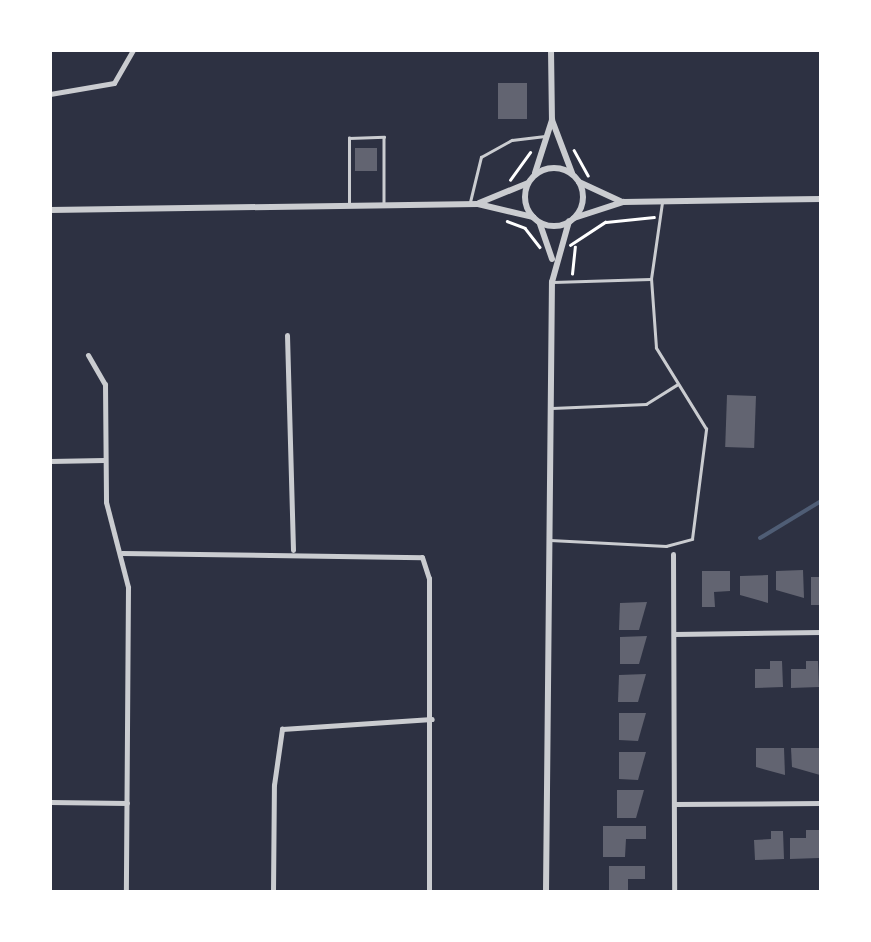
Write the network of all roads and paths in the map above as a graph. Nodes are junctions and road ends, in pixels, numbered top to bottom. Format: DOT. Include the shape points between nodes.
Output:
graph roads {
  1 [pos="132,50"];
  2 [pos="551,50"];
  3 [pos="50,94"];
  4 [pos="552,120"];
  5 [pos="546,136"];
  6 [pos="573,151"];
  7 [pos="530,152"];
  8 [pos="535,174"];
  9 [pos="572,174"];
  10 [pos="591,178"];
  11 [pos="528,182"];
  12 [pos="579,182"];
  13 [pos="502,184"];
  14 [pos="821,198"];
  15 [pos="662,201"];
  16 [pos="623,202"];
  17 [pos="474,204"];
  18 [pos="350,205"];
  19 [pos="384,205"];
  20 [pos="50,210"];
  21 [pos="508,217"];
  22 [pos="660,217"];
  23 [pos="536,220"];
  24 [pos="572,220"];
  25 [pos="541,247"];
  26 [pos="553,262"];
  27 [pos="652,278"];
  28 [pos="572,281"];
  29 [pos="552,282"];
  30 [pos="288,335"];
  31 [pos="88,355"];
  32 [pos="677,384"];
  33 [pos="550,408"];
  34 [pos="50,460"];
  35 [pos="104,460"];
  36 [pos="549,540"];
  37 [pos="293,550"];
  38 [pos="122,553"];
  39 [pos="673,554"];
  40 [pos="821,632"];
  41 [pos="674,634"];
  42 [pos="432,719"];
  43 [pos="50,802"];
  44 [pos="821,802"];
  45 [pos="127,803"];
  46 [pos="673,804"];
  47 [pos="126,892"];
  48 [pos="273,892"];
  49 [pos="429,892"];
  50 [pos="546,892"];
  51 [pos="674,892"];
  1 -- 3 [label="street" via="114,82"];
  2 -- 4 [label="street"];
  4 -- 5 [label="street"];
  4 -- 9 [label="street"];
  5 -- 8 [label="street"];
  5 -- 17 [label="lane" via="512,140 481,157"];
  6 -- 10 [label="path"];
  7 -- 13 [label="path" via="517,175"];
  8 -- 9 [label="street" via="554,168"];
  8 -- 11 [label="street"];
  9 -- 12 [label="street"];
  11 -- 17 [label="street"];
  11 -- 23 [label="street" via="525,200"];
  12 -- 16 [label="street"];
  12 -- 24 [label="street" via="583,202"];
  14 -- 15 [label="street"];
  15 -- 16 [label="street"];
  15 -- 22 [label="lane"];
  16 -- 24 [label="street"];
  17 -- 19 [label="street"];
  17 -- 23 [label="street"];
  18 -- 19 [label="street"];
  18 -- 19 [label="lane" via="349,138 384,137"];
  18 -- 20 [label="street"];
  21 -- 25 [label="path"];
  22 -- 27 [label="lane"];
  22 -- 28 [label="path" via="605,219 582,232 572,245"];
  23 -- 24 [label="street"];
  23 -- 26 [label="street"];
  24 -- 26 [label="street"];
  26 -- 29 [label="street"];
  27 -- 28 [label="lane"];
  27 -- 32 [label="lane" via="656,348"];
  28 -- 29 [label="lane"];
  29 -- 33 [label="street"];
  30 -- 37 [label="street"];
  31 -- 35 [label="street" via="105,384"];
  32 -- 33 [label="lane" via="646,404"];
  32 -- 36 [label="lane" via="706,429 692,539 650,546"];
  33 -- 36 [label="street"];
  34 -- 35 [label="street"];
  35 -- 38 [label="street" via="106,502"];
  36 -- 50 [label="street"];
  37 -- 38 [label="street"];
  37 -- 42 [label="street" via="422,557 429,578"];
  38 -- 45 [label="street" via="129,627"];
  39 -- 41 [label="street"];
  40 -- 41 [label="street"];
  41 -- 46 [label="street"];
  42 -- 48 [label="street" via="282,729"];
  42 -- 49 [label="street"];
  43 -- 45 [label="street"];
  44 -- 46 [label="street"];
  45 -- 47 [label="street"];
  46 -- 51 [label="street"];
}
